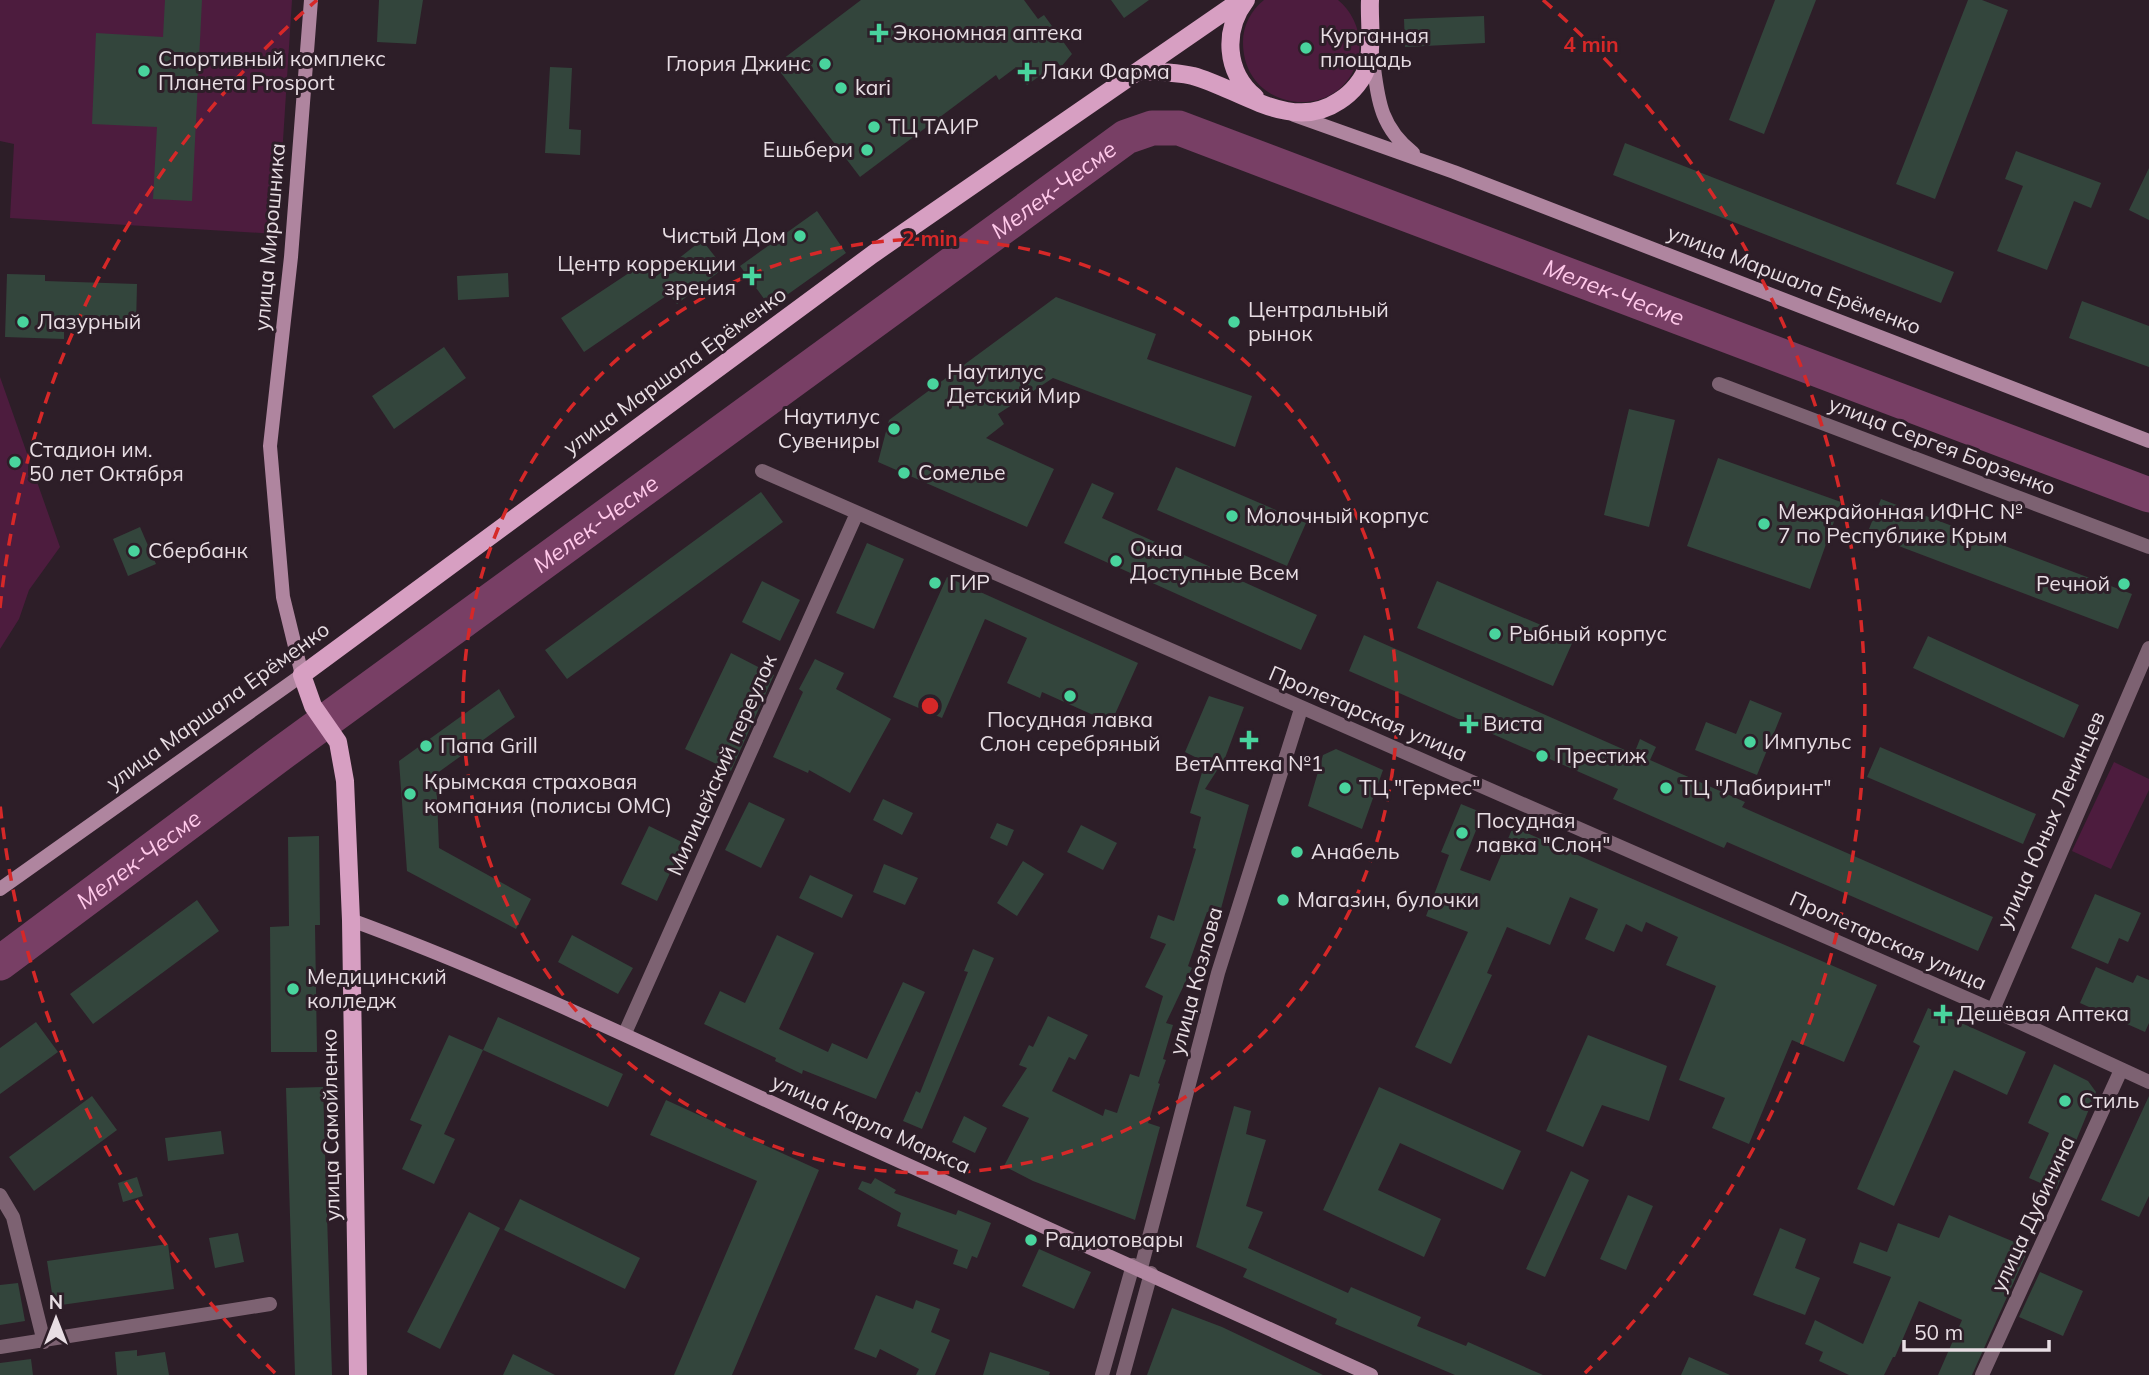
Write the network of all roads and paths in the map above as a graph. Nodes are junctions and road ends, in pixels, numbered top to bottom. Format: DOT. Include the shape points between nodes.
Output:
graph roads {
  1 [pos="311,0"];
  2 [pos="1244,0"];
  3 [pos="1355,0"];
  4 [pos="1370,0"];
  5 [pos="1369,26"];
  6 [pos="1371,46"];
  7 [pos="1140,71"];
  8 [pos="1261,101"];
  9 [pos="1286,112"];
  10 [pos="1423,160"];
  11 [pos="1719,384"];
  12 [pos="2149,442"];
  13 [pos="762,471"];
  14 [pos="857,513"];
  15 [pos="2149,547"];
  16 [pos="2149,648"];
  17 [pos="302,676"];
  18 [pos="1301,709"];
  19 [pos="0,889"];
  20 [pos="351,920"];
  21 [pos="1993,1010"];
  22 [pos="625,1033"];
  23 [pos="2122,1070"];
  24 [pos="2149,1082"];
  25 [pos="0,1195"];
  26 [pos="1142,1269"];
  27 [pos="270,1304"];
  28 [pos="44,1342"];
  29 [pos="0,1347"];
  30 [pos="358,1375"];
  31 [pos="1102,1375"];
  32 [pos="1123,1375"];
  33 [pos="1371,1375"];
  34 [pos="1982,1375"];
  1 -- 17 [label="main road, улица Мирошника" via="270,446 283,597"];
  2 -- 7 [label="main road"];
  2 -- 8 [label="main road" via="1233,22 1230,47 1236,72"];
  3 -- 5 [label="main road"];
  4 -- 5 [label="main road, улица Маршала Ерёменко"];
  5 -- 6 [label="main road, улица Маршала Ерёменко"];
  6 -- 9 [label="main road" via="1362,78 1348,95 1320,110"];
  6 -- 10 [label="main road, улица Маршала Ерёменко" via="1387,126"];
  7 -- 8 [label="main road, улица Маршала Ерёменко" via="1194,77"];
  7 -- 17 [label="main road, улица Маршала Ерёменко" via="873,254"];
  8 -- 9 [label="main road, улица Маршала Ерёменко"];
  9 -- 10 [label="main road, улица Маршала Ерёменко"];
  10 -- 12 [label="main road, улица Маршала Ерёменко"];
  11 -- 15 [label="street, улица Сергея Борзенко"];
  13 -- 14 [label="street, Пролетарская улица"];
  14 -- 18 [label="street, Пролетарская улица"];
  14 -- 22 [label="street, Милицейский переулок"];
  16 -- 21 [label="street, улица Юных Ленинцев"];
  17 -- 19 [label="main road, улица Маршала Ерёменко"];
  17 -- 20 [label="main road, улица Самойленко" via="313,706 338,742 345,781"];
  18 -- 21 [label="street, Пролетарская улица"];
  18 -- 26 [label="street, улица Козлова" via="1218,973"];
  20 -- 22 [label="main road, улица Карла Маркса" via="484,971"];
  20 -- 30 [label="main road, улица Самойленко"];
  21 -- 23 [label="street, Пролетарская улица"];
  22 -- 26 [label="main road, улица Карла Маркса"];
  23 -- 24 [label="street, Пролетарская улица"];
  23 -- 34 [label="street, улица Дубинина"];
  25 -- 28 [label="street" via="13,1217"];
  26 -- 31 [label="street, улица Козлова"];
  26 -- 32 [label="street, улица Козлова"];
  26 -- 33 [label="main road, улица Карла Маркса"];
  27 -- 28 [label="street"];
  28 -- 29 [label="street"];
}
